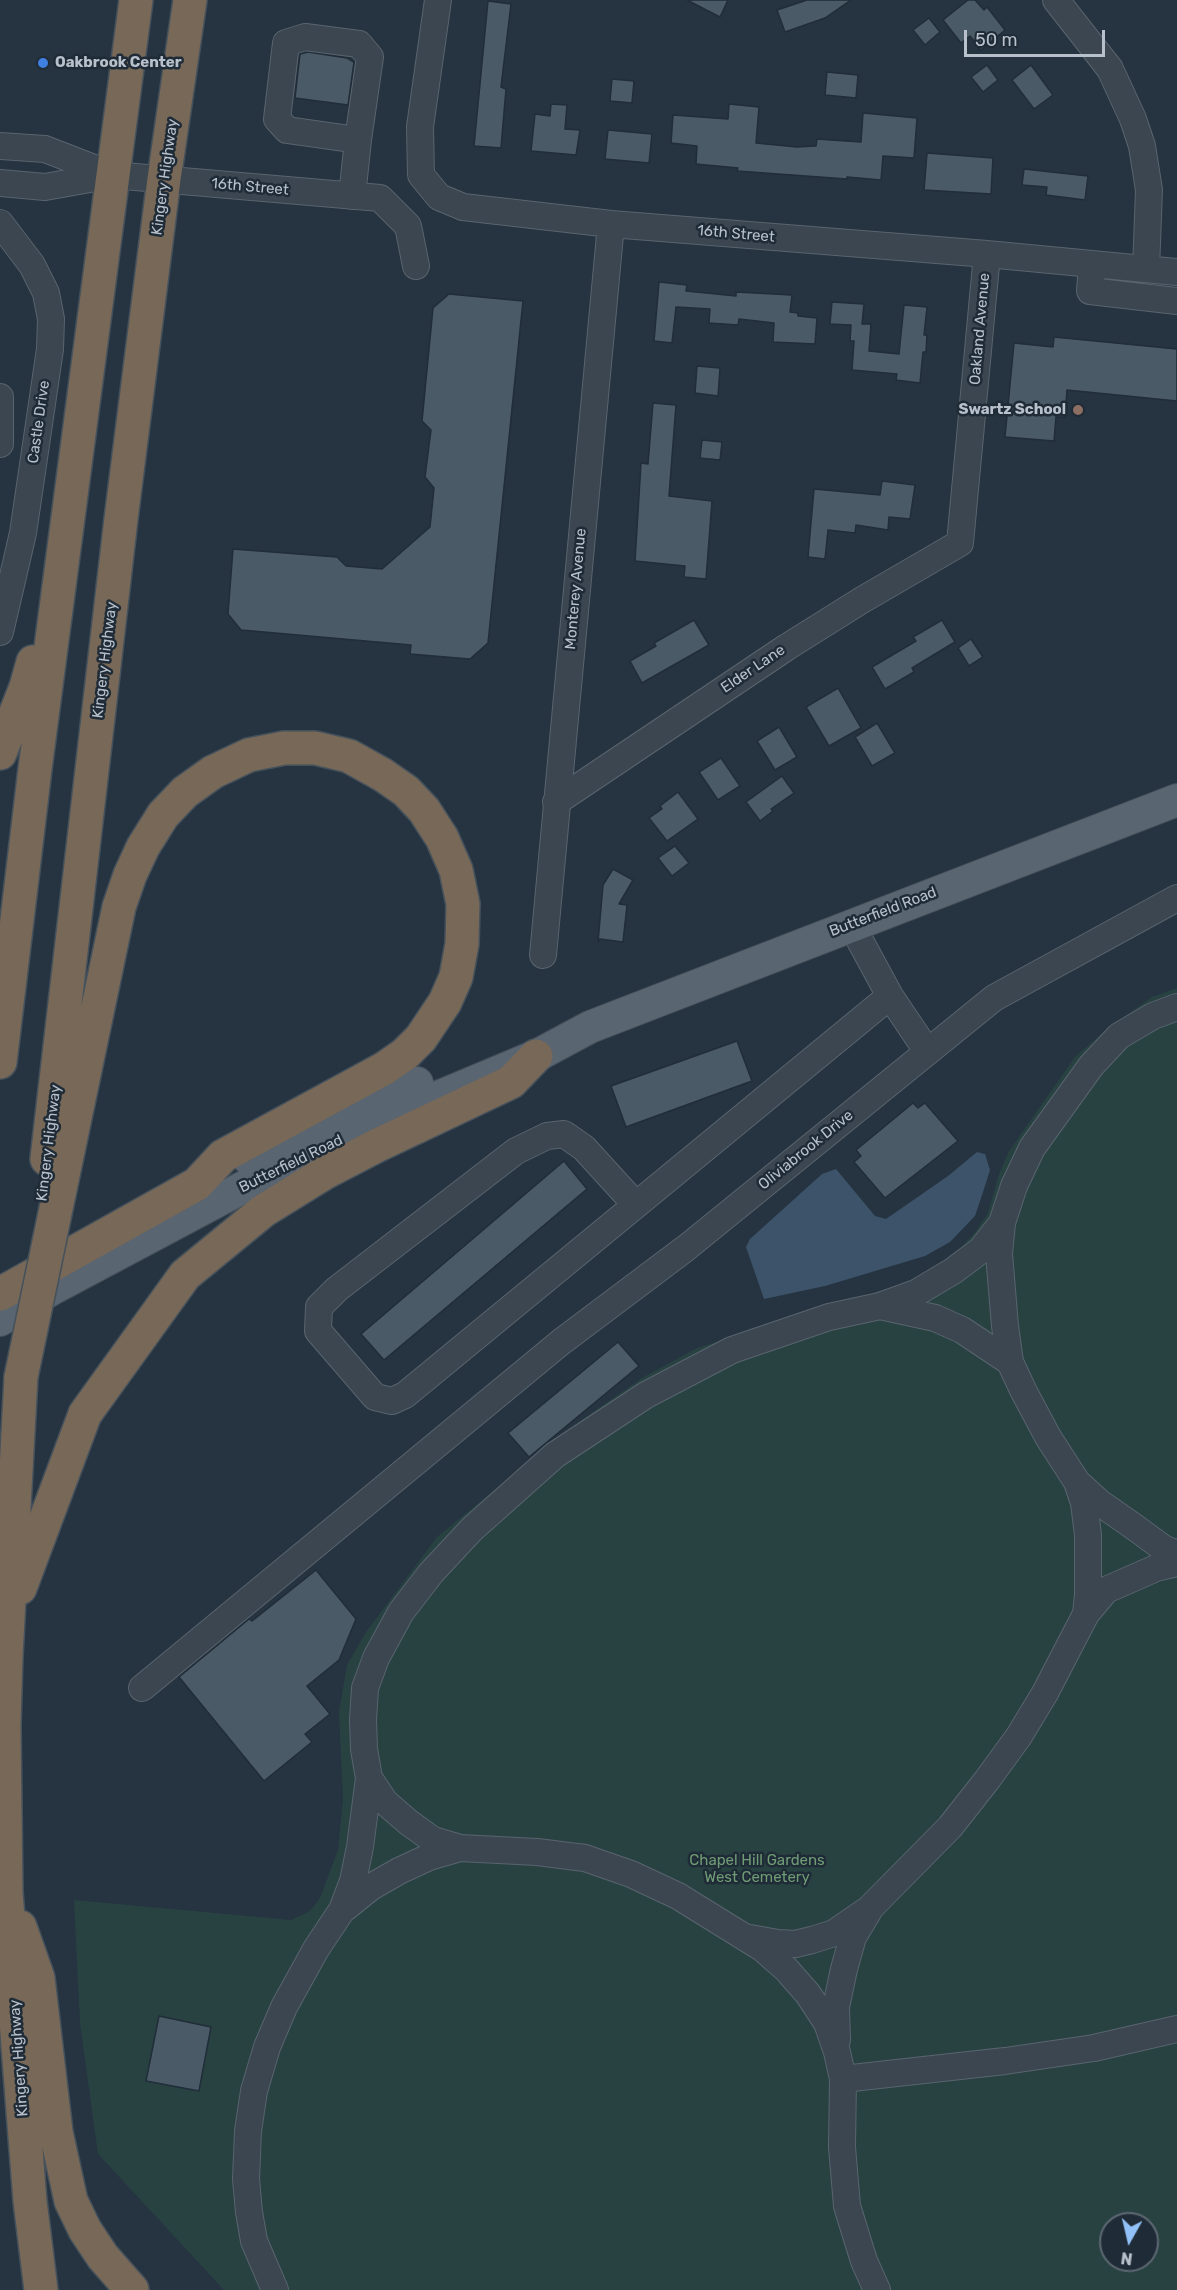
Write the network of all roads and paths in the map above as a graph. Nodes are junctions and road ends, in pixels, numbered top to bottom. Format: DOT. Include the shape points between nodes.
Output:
graph roads {
  1 [pos="136,0"];
  2 [pos="189,0"];
  3 [pos="438,0"];
  4 [pos="1056,0"];
  5 [pos="358,140"];
  6 [pos="0,146"];
  7 [pos="112,175"];
  8 [pos="164,179"];
  9 [pos="0,183"];
  10 [pos="352,196"];
  11 [pos="0,223"];
  12 [pos="611,224"];
  13 [pos="987,254"];
  14 [pos="1092,264"];
  15 [pos="416,266"];
  16 [pos="1146,269"];
  17 [pos="1177,272"];
  18 [pos="1177,301"];
  19 [pos="87,377"];
  20 [pos="0,397"];
  21 [pos="1,439"];
  22 [pos="37,439"];
  23 [pos="956,545"];
  24 [pos="0,632"];
  25 [pos="0,753"];
  26 [pos="1177,800"];
  27 [pos="556,802"];
  28 [pos="1177,898"];
  29 [pos="851,924"];
  30 [pos="543,955"];
  31 [pos="890,996"];
  32 [pos="1177,1007"];
  33 [pos="590,1027"];
  34 [pos="927,1052"];
  35 [pos="536,1056"];
  36 [pos="0,1062"];
  37 [pos="197,1184"];
  38 [pos="50,1197"];
  39 [pos="636,1205"];
  40 [pos="1002,1223"];
  41 [pos="0,1294"];
  42 [pos="880,1306"];
  43 [pos="0,1320"];
  44 [pos="1010,1362"];
  45 [pos="1077,1482"];
  46 [pos="1177,1554"];
  47 [pos="1177,1563"];
  48 [pos="1086,1614"];
  49 [pos="9,1618"];
  50 [pos="142,1688"];
  51 [pos="369,1778"];
  52 [pos="460,1848"];
  53 [pos="6,1892"];
  54 [pos="869,1909"];
  55 [pos="342,1910"];
  56 [pos="746,1937"];
  57 [pos="1177,2030"];
  58 [pos="837,2052"];
  59 [pos="843,2079"];
  60 [pos="41,2290"];
  61 [pos="132,2290"];
  62 [pos="275,2290"];
  63 [pos="877,2290"];
  1 -- 7 [label="highway"];
  2 -- 8 [label="highway, Kingery Highway"];
  3 -- 12 [label="street, 16th Street" via="420,127 421,175 439,197 463,207"];
  4 -- 16 [label="street" via="1110,69 1133,119 1149,190"];
  5 -- 5 [label="street" via="287,130 277,119 286,43 305,37 358,44 370,57"];
  5 -- 10 [label="street"];
  6 -- 7 [label="street, 16th Street" via="45,149"];
  7 -- 8 [label="street, 16th Street"];
  7 -- 9 [label="street, 16th Street" via="45,187"];
  7 -- 19 [label="highway"];
  8 -- 10 [label="street, 16th Street"];
  8 -- 38 [label="highway, Kingery Highway" via="121,519"];
  10 -- 15 [label="street, 16th Street" via="381,198 408,226"];
  11 -- 22 [label="street, Castle Drive" via="32,265 46,293 51,319"];
  12 -- 13 [label="street, 16th Street"];
  12 -- 27 [label="street, Monterey Avenue"];
  13 -- 14 [label="street, 16th Street"];
  13 -- 23 [label="street, Oakland Avenue" via="960,543"];
  14 -- 16 [label="street, 16th Street"];
  14 -- 18 [label="street" via="1090,291"];
  16 -- 17 [label="street, 16th Street"];
  19 -- 25 [label="highway" via="45,614 26,687"];
  19 -- 36 [label="highway"];
  20 -- 21 [label="street"];
  21 -- 22 [label="street"];
  22 -- 24 [label="street, Castle Drive" via="23,532"];
  23 -- 27 [label="street, Elder Lane" via="787,647"];
  26 -- 29 [label="main road, Butterfield Road"];
  27 -- 30 [label="street, Monterey Avenue"];
  28 -- 34 [label="street, Oliviabrook Drive" via="994,998"];
  29 -- 31 [label="street"];
  29 -- 33 [label="main road, Butterfield Road"];
  31 -- 34 [label="street"];
  31 -- 39 [label="street"];
  32 -- 40 [label="street" via="1119,1036 1091,1066 1032,1148"];
  33 -- 35 [label="main road, Butterfield Road"];
  33 -- 37 [label="main road, Butterfield Road" via="542,1031 350,1111"];
  34 -- 50 [label="street, Oliviabrook Drive" via="686,1248 561,1342"];
  35 -- 43 [label="main road, Butterfield Road" via="270,1173"];
  35 -- 49 [label="highway" via="511,1082 326,1172 263,1211 185,1275 85,1414"];
  37 -- 38 [label="highway" via="223,1156 405,1054 433,1022 456,977 463,904 456,870 442,838 406,791 349,756 315,748 284,748 249,756 213,772 185,792 163,815 143,847 119,908"];
  37 -- 41 [label="highway, Butterfield Road"];
  38 -- 49 [label="highway, Kingery Highway, bridge" via="21,1377"];
  39 -- 39 [label="street" via="405,1395 392,1401 375,1396 318,1331 319,1307 337,1289 516,1151 547,1136 564,1134 584,1148"];
  40 -- 42 [label="street" via="981,1250 953,1271 916,1293"];
  40 -- 44 [label="street" via="999,1254"];
  42 -- 44 [label="street" via="907,1310 953,1326"];
  42 -- 51 [label="street" via="829,1317 732,1350 646,1395 555,1455 471,1529 401,1612 376,1658 365,1688 363,1720"];
  44 -- 45 [label="street" via="1048,1437"];
  45 -- 46 [label="street" via="1100,1503"];
  45 -- 48 [label="street" via="1084,1503 1088,1544"];
  47 -- 48 [label="street" via="1106,1590"];
  48 -- 54 [label="street" via="1040,1702 987,1780 950,1827"];
  49 -- 53 [label="highway, Kingery Highway" via="4,1725"];
  51 -- 52 [label="street" via="385,1802 408,1822 433,1840"];
  51 -- 55 [label="street" via="360,1847"];
  52 -- 55 [label="street" via="399,1871"];
  52 -- 56 [label="street" via="585,1858 678,1896"];
  53 -- 60 [label="highway, Kingery Highway" via="30,2201"];
  53 -- 61 [label="highway" via="38,1978 56,2132 71,2201 103,2257"];
  54 -- 56 [label="street" via="834,1933 795,1944"];
  54 -- 58 [label="street" via="854,1937 844,1969 836,2007"];
  55 -- 62 [label="street" via="284,2007 254,2091 246,2179 249,2212 254,2241"];
  56 -- 58 [label="street" via="786,1969 808,1994 827,2024"];
  57 -- 59 [label="street" via="1094,2048"];
  58 -- 59 [label="street"];
  59 -- 63 [label="street" via="843,2180 847,2206"];
}
